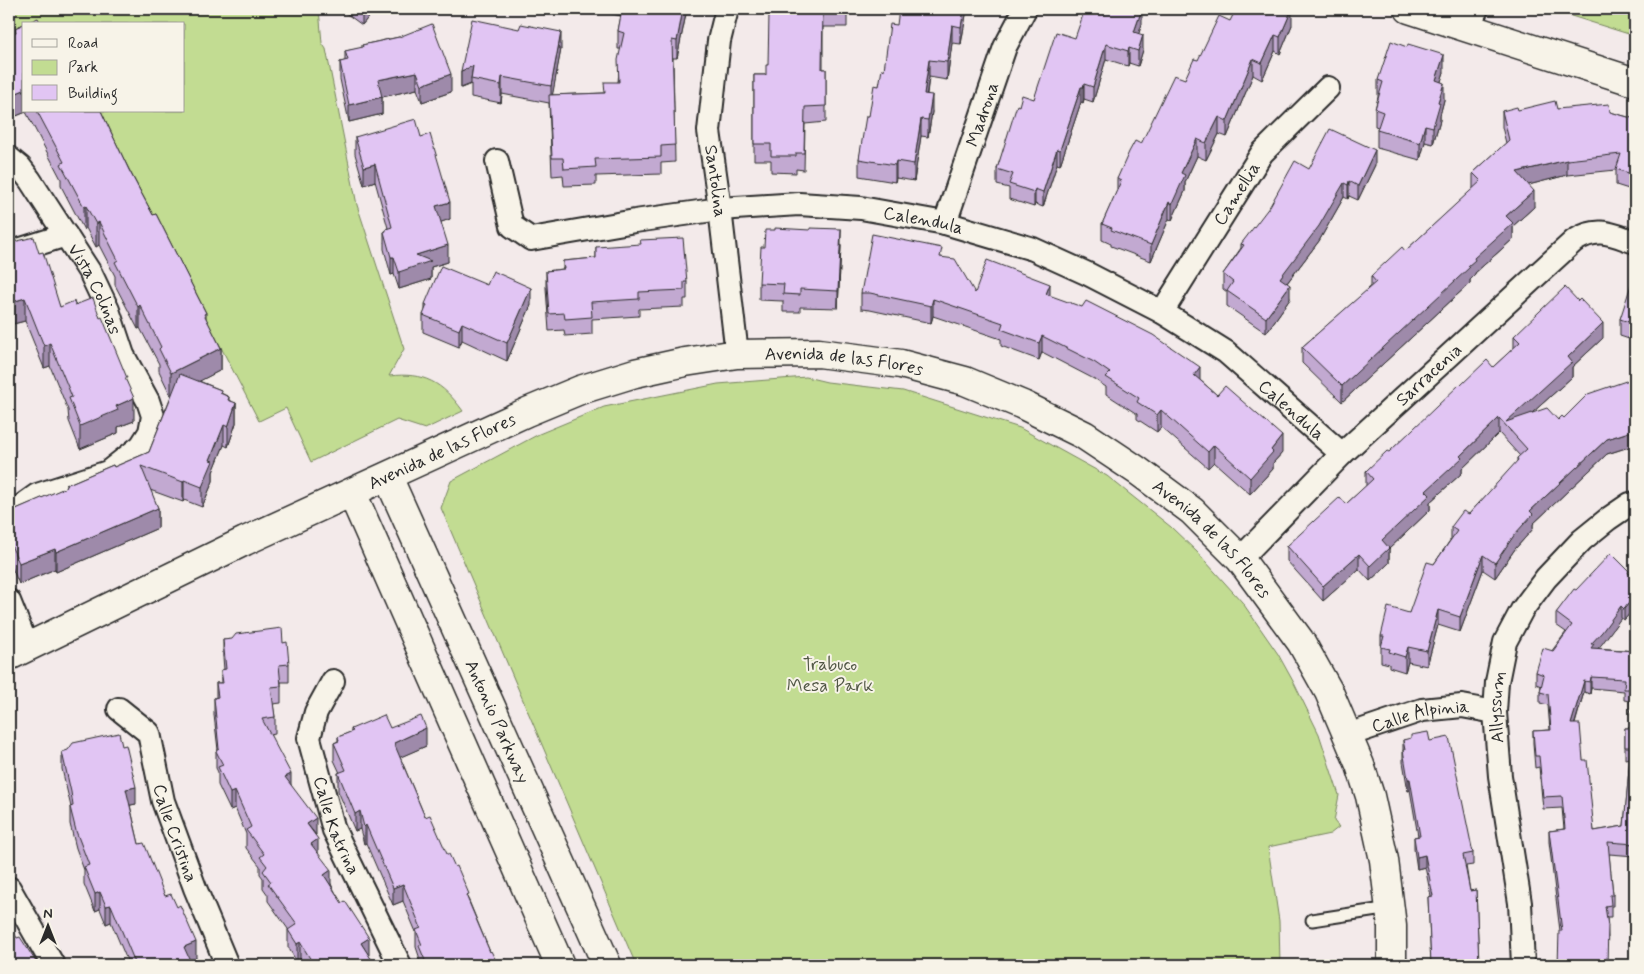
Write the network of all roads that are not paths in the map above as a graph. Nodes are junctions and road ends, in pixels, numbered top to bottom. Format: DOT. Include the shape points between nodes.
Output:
graph roads {
  1 [pos="727,9"];
  2 [pos="1025,9"];
  3 [pos="1409,9"];
  4 [pos="1472,18"];
  5 [pos="1635,82"];
  6 [pos="1328,88"];
  7 [pos="9,158"];
  8 [pos="497,161"];
  9 [pos="720,209"];
  10 [pos="945,223"];
  11 [pos="66,235"];
  12 [pos="1635,242"];
  13 [pos="9,254"];
  14 [pos="1162,312"];
  15 [pos="736,354"];
  16 [pos="1342,454"];
  17 [pos="388,477"];
  18 [pos="352,492"];
  19 [pos="1635,503"];
  20 [pos="9,515"];
  21 [pos="1240,559"];
  22 [pos="9,601"];
  23 [pos="14,650"];
  24 [pos="333,681"];
  25 [pos="119,709"];
  26 [pos="1495,712"];
  27 [pos="1348,735"];
  28 [pos="9,888"];
  29 [pos="1390,908"];
  30 [pos="1312,920"];
  31 [pos="53,965"];
  32 [pos="227,965"];
  33 [pos="400,965"];
  34 [pos="560,965"];
  35 [pos="607,965"];
  36 [pos="1392,965"];
  37 [pos="1523,965"];
  1 -- 9 [label="street, Santolina" via="719,40 709,131"];
  2 -- 10 [label="street, Madrona" via="1005,47"];
  3 -- 4 [label="main road"];
  4 -- 5 [label="main road"];
  6 -- 14 [label="street, Camellia" via="1262,153"];
  7 -- 11 [label="street, Vista Colinas" via="20,167"];
  8 -- 9 [label="street, Calendula" via="512,226 532,239"];
  9 -- 10 [label="street, Calendula" via="799,204 860,208"];
  9 -- 15 [label="street, Santolina"];
  10 -- 14 [label="street, Calendula" via="1033,250"];
  11 -- 13 [label="street"];
  11 -- 20 [label="street, Vista Colinas" via="91,274 108,310 123,355 148,401 153,416 150,432 141,446 108,472 37,495"];
  12 -- 16 [label="street, Sarracenia" via="1596,232 1584,234 1574,241"];
  14 -- 16 [label="street, Calendula" via="1226,352"];
  15 -- 17 [label="main road, Avenida de las Flores" via="635,373 580,390"];
  15 -- 21 [label="main road, Avenida de las Flores" via="819,353 901,364 998,395 1084,435 1123,461 1192,511"];
  16 -- 21 [label="street, Sarracenia"];
  17 -- 18 [label="main road, Avenida de las Flores"];
  17 -- 35 [label="main road, Antonio Parkway"];
  18 -- 23 [label="main road, Avenida de las Flores"];
  18 -- 34 [label="main road"];
  19 -- 26 [label="street, Allyssum" via="1582,540 1546,578 1522,610 1505,642"];
  21 -- 27 [label="main road, Avenida de las Flores" via="1300,642 1329,692"];
  22 -- 23 [label="street"];
  24 -- 33 [label="street, Calle Katrina" via="316,712 309,738 334,830"];
  25 -- 32 [label="street, Calle Cristina" via="149,733 163,801"];
  26 -- 27 [label="street, Calle Alpinia" via="1462,706 1422,710"];
  26 -- 37 [label="street, Allyssum" via="1500,776 1520,903"];
  27 -- 29 [label="main road, Avenida de las Flores" via="1370,796 1384,860"];
  28 -- 31 [label="street"];
  29 -- 30 [label="lane"];
  29 -- 36 [label="main road, Avenida de las Flores"];
}
